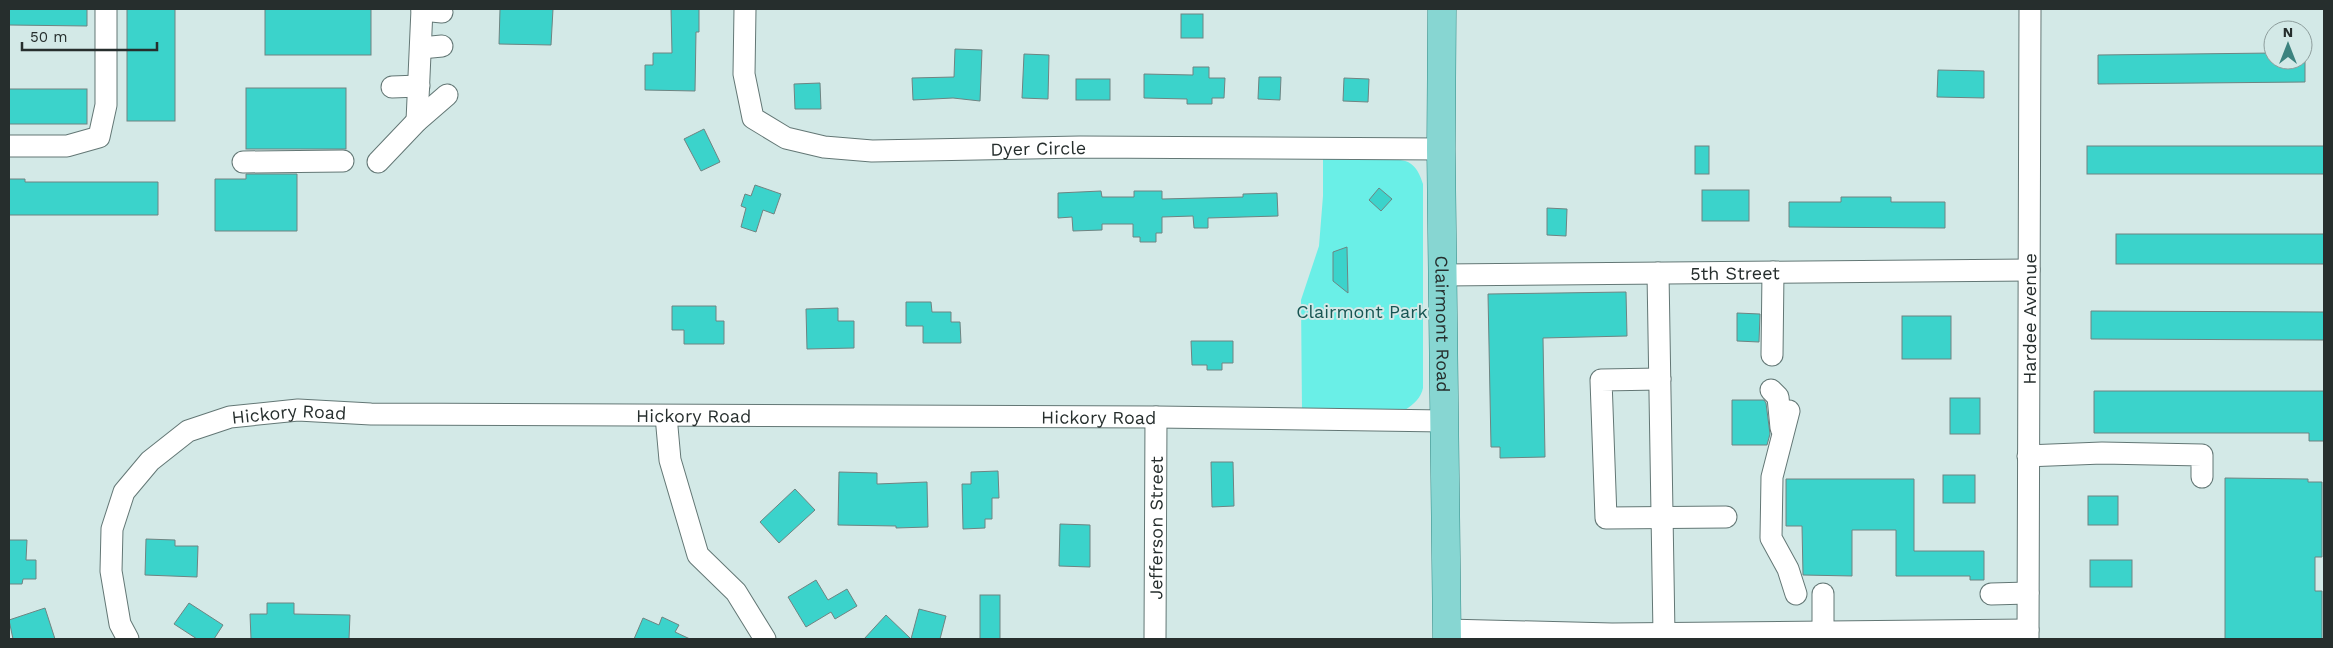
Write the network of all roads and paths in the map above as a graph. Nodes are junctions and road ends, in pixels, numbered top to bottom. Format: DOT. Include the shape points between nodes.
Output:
graph roads {
  1 [pos="106,9"];
  2 [pos="745,9"];
  3 [pos="1442,9"];
  4 [pos="2030,9"];
  5 [pos="429,10"];
  6 [pos="442,46"];
  7 [pos="421,48"];
  8 [pos="419,86"];
  9 [pos="392,87"];
  10 [pos="447,95"];
  11 [pos="417,121"];
  12 [pos="9,146"];
  13 [pos="1441,149"];
  14 [pos="343,161"];
  15 [pos="243,162"];
  16 [pos="378,162"];
  17 [pos="2029,270"];
  18 [pos="1773,272"];
  19 [pos="1658,273"];
  20 [pos="1443,275"];
  21 [pos="1772,355"];
  22 [pos="1660,379"];
  23 [pos="1771,390"];
  24 [pos="1789,411"];
  25 [pos="666,416"];
  26 [pos="1156,417"];
  27 [pos="1444,421"];
  28 [pos="1782,439"];
  29 [pos="2028,456"];
  30 [pos="2202,477"];
  31 [pos="1726,517"];
  32 [pos="1662,518"];
  33 [pos="2028,593"];
  34 [pos="1796,594"];
  35 [pos="1823,594"];
  36 [pos="1991,594"];
  37 [pos="1823,632"];
  38 [pos="1664,634"];
  39 [pos="1447,635"];
  40 [pos="1870,635"];
  41 [pos="2028,635"];
  42 [pos="1613,637"];
  43 [pos="128,639"];
  44 [pos="765,639"];
  45 [pos="1155,639"];
  1 -- 12 [label="street" via="106,105 99,137 67,146"];
  2 -- 13 [label="street, Dyer Circle" via="744,74 753,118 786,138 824,147 908,152 1080,147"];
  3 -- 13 [label="main road, Clairmont Road"];
  4 -- 17 [label="street, Hardee Avenue" via="2021,40"];
  5 -- 7 [label="street"];
  6 -- 7 [label="street"];
  7 -- 8 [label="street"];
  8 -- 9 [label="street"];
  8 -- 11 [label="street"];
  10 -- 11 [label="street"];
  11 -- 16 [label="street"];
  13 -- 20 [label="main road, Clairmont Road"];
  14 -- 15 [label="street"];
  17 -- 18 [label="street, 5th Street"];
  17 -- 29 [label="street, Hardee Avenue"];
  18 -- 19 [label="street, 5th Street"];
  18 -- 21 [label="street"];
  19 -- 20 [label="street, 5th Street"];
  19 -- 22 [label="street"];
  20 -- 27 [label="main road, Clairmont Road"];
  22 -- 32 [label="street"];
  22 -- 32 [label="street" via="1600,380 1606,518"];
  23 -- 28 [label="street" via="1778,397"];
  24 -- 28 [label="street"];
  25 -- 26 [label="street, Hickory Road"];
  25 -- 43 [label="street, Hickory Road" via="371,414 298,410 230,417 188,430 150,461 124,492 112,529 111,571 120,624"];
  25 -- 44 [label="street" via="670,460 698,555 736,592"];
  26 -- 27 [label="street, Hickory Road"];
  26 -- 45 [label="street, Jefferson Street"];
  27 -- 39 [label="main road, Clairmont Road"];
  28 -- 34 [label="street" via="1772,477 1771,538 1788,568"];
  29 -- 30 [label="street" via="2102,453 2202,455"];
  29 -- 33 [label="street, Hardee Avenue"];
  31 -- 32 [label="street"];
  32 -- 38 [label="street"];
  33 -- 36 [label="street"];
  33 -- 41 [label="street, Hardee Avenue"];
  35 -- 37 [label="street"];
  37 -- 38 [label="street"];
  37 -- 40 [label="street"];
  38 -- 42 [label="street"];
  39 -- 42 [label="street"];
  40 -- 41 [label="street"];
}
